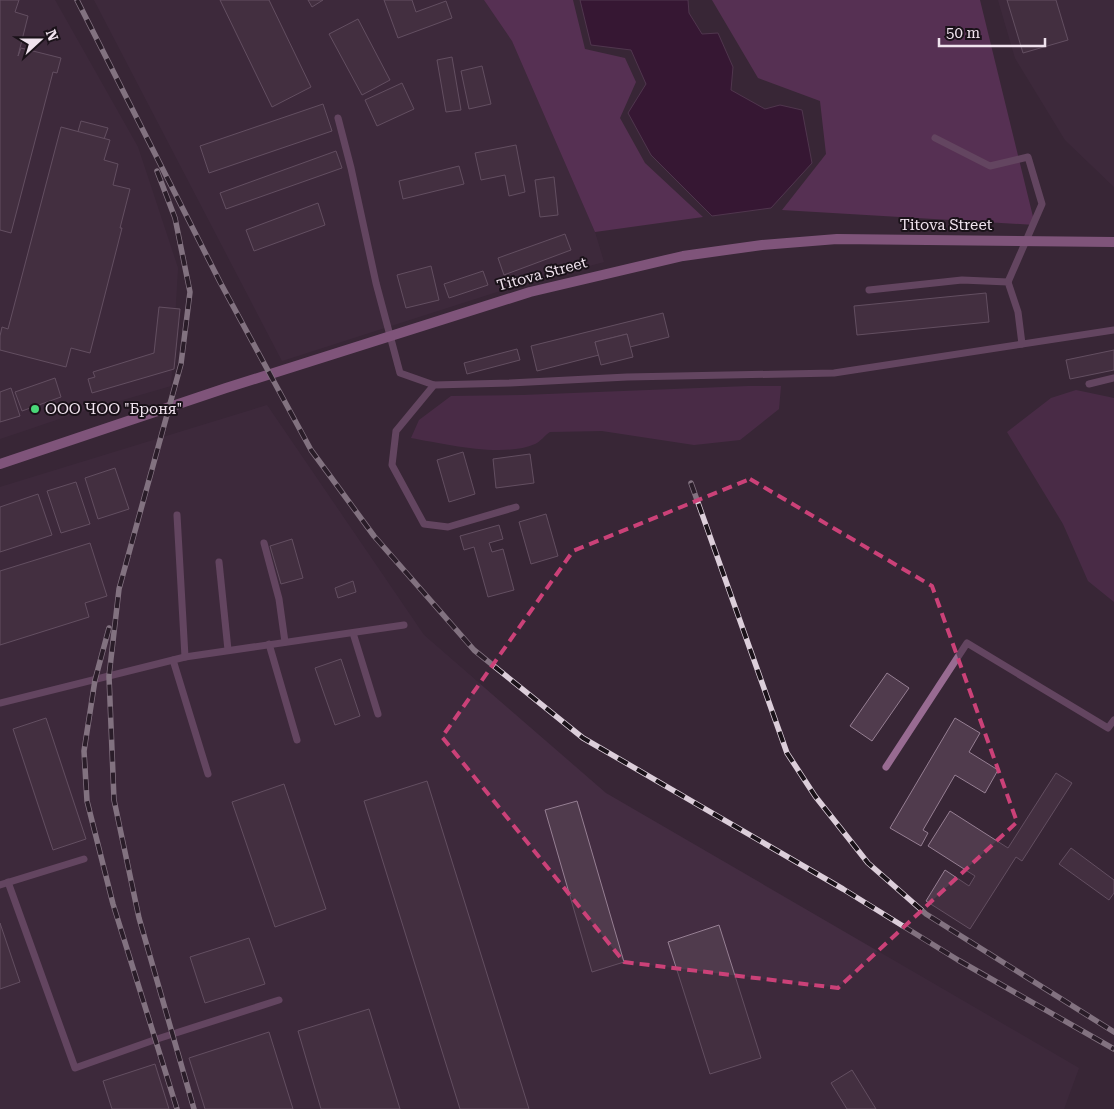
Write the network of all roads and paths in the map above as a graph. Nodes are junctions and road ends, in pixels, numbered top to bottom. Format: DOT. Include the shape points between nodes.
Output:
graph roads {
  1 [pos="338,118"];
  2 [pos="934,138"];
  3 [pos="1114,242"];
  4 [pos="1008,282"];
  5 [pos="869,290"];
  6 [pos="1114,330"];
  7 [pos="1022,344"];
  8 [pos="1114,378"];
  9 [pos="1089,384"];
  10 [pos="434,385"];
  11 [pos="0,464"];
  12 [pos="516,507"];
  13 [pos="177,515"];
  14 [pos="264,543"];
  15 [pos="219,562"];
  16 [pos="404,625"];
  17 [pos="353,633"];
  18 [pos="285,642"];
  19 [pos="269,644"];
  20 [pos="228,650"];
  21 [pos="185,657"];
  22 [pos="173,660"];
  23 [pos="0,703"];
  24 [pos="378,714"];
  25 [pos="1114,720"];
  26 [pos="1111,730"];
  27 [pos="297,740"];
  28 [pos="886,767"];
  29 [pos="208,774"];
  30 [pos="84,859"];
  31 [pos="8,882"];
  32 [pos="0,885"];
  33 [pos="279,1000"];
  1 -- 10 [label="lane" via="400,373"];
  2 -- 4 [label="lane" via="990,166 1028,157 1042,204"];
  3 -- 11 [label="main road, Titova Street" via="837,239 683,256 530,292"];
  4 -- 5 [label="lane" via="962,280"];
  4 -- 7 [label="lane" via="1018,312"];
  6 -- 7 [label="lane"];
  7 -- 10 [label="lane" via="834,373 627,376"];
  8 -- 9 [label="lane"];
  10 -- 12 [label="lane" via="396,431 392,465 424,524 448,527"];
  13 -- 21 [label="lane"];
  14 -- 18 [label="lane" via="279,599"];
  15 -- 20 [label="lane"];
  16 -- 17 [label="lane"];
  17 -- 18 [label="lane"];
  17 -- 24 [label="lane"];
  18 -- 19 [label="lane"];
  19 -- 20 [label="lane"];
  19 -- 27 [label="lane"];
  20 -- 21 [label="lane"];
  21 -- 22 [label="lane"];
  22 -- 23 [label="lane"];
  22 -- 29 [label="lane"];
  25 -- 26 [label="lane"];
  26 -- 28 [label="lane" via="967,643"];
  30 -- 31 [label="lane"];
  31 -- 32 [label="lane"];
  31 -- 33 [label="lane" via="74,1068"];
}
